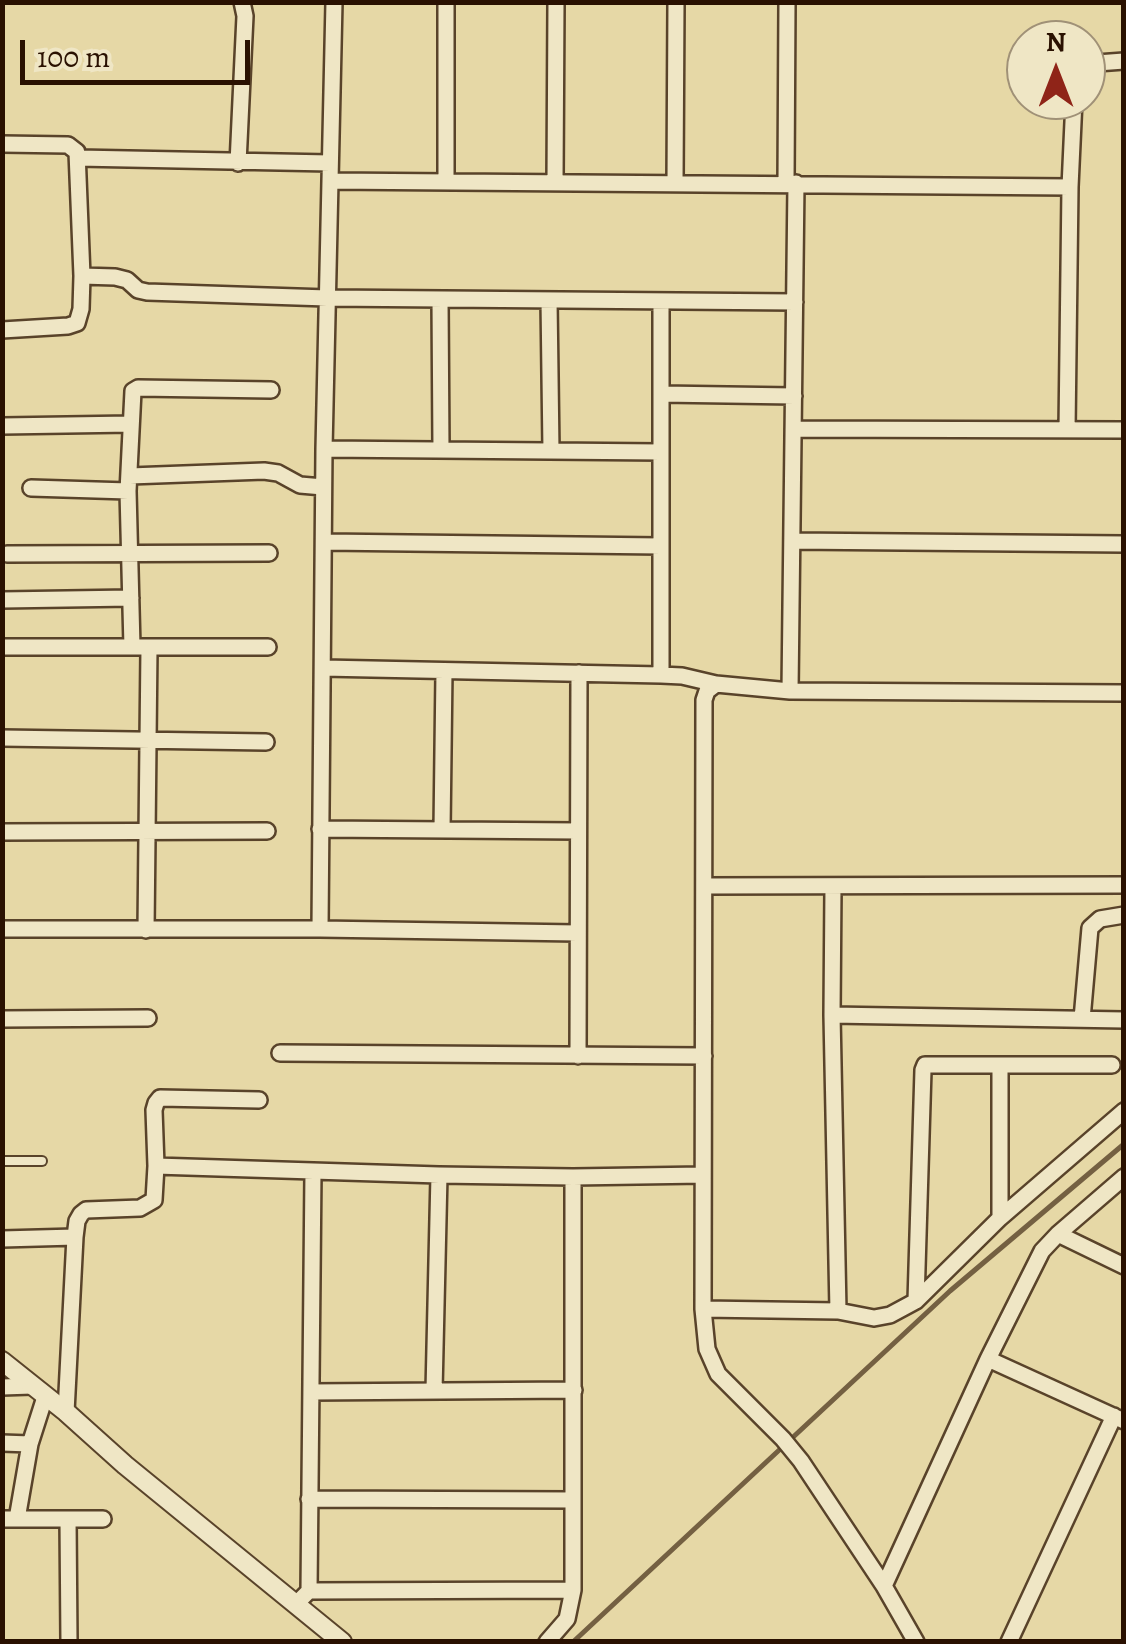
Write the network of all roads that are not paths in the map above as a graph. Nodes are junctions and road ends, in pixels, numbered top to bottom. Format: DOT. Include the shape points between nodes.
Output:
graph roads {
  1 [pos="242,2"];
  2 [pos="334,2"];
  3 [pos="446,2"];
  4 [pos="556,2"];
  5 [pos="676,2"];
  6 [pos="787,2"];
  7 [pos="1073,120"];
  8 [pos="2,144"];
  9 [pos="78,158"];
  10 [pos="238,162"];
  11 [pos="330,162"];
  12 [pos="330,182"];
  13 [pos="446,182"];
  14 [pos="555,182"];
  15 [pos="674,183"];
  16 [pos="791,183"];
  17 [pos="1070,187"];
  18 [pos="82,276"];
  19 [pos="327,298"];
  20 [pos="440,299"];
  21 [pos="549,300"];
  22 [pos="660,301"];
  23 [pos="795,302"];
  24 [pos="2,330"];
  25 [pos="271,390"];
  26 [pos="661,394"];
  27 [pos="794,396"];
  28 [pos="132,424"];
  29 [pos="2,426"];
  30 [pos="794,429"];
  31 [pos="1067,430"];
  32 [pos="1124,430"];
  33 [pos="324,450"];
  34 [pos="441,450"];
  35 [pos="550,451"];
  36 [pos="661,452"];
  37 [pos="129,483"];
  38 [pos="324,487"];
  39 [pos="30,488"];
  40 [pos="792,540"];
  41 [pos="324,542"];
  42 [pos="1124,544"];
  43 [pos="661,546"];
  44 [pos="269,553"];
  45 [pos="7,554"];
  46 [pos="130,554"];
  47 [pos="131,598"];
  48 [pos="2,600"];
  49 [pos="2,647"];
  50 [pos="141,647"];
  51 [pos="268,647"];
  52 [pos="323,668"];
  53 [pos="444,671"];
  54 [pos="580,673"];
  55 [pos="661,674"];
  56 [pos="716,684"];
  57 [pos="790,691"];
  58 [pos="1124,693"];
  59 [pos="2,738"];
  60 [pos="150,740"];
  61 [pos="266,742"];
  62 [pos="320,829"];
  63 [pos="147,830"];
  64 [pos="442,830"];
  65 [pos="267,831"];
  66 [pos="2,832"];
  67 [pos="578,832"];
  68 [pos="1124,885"];
  69 [pos="704,886"];
  70 [pos="833,886"];
  71 [pos="1124,915"];
  72 [pos="2,929"];
  73 [pos="320,929"];
  74 [pos="146,930"];
  75 [pos="577,933"];
  76 [pos="832,1015"];
  77 [pos="148,1018"];
  78 [pos="2,1019"];
  79 [pos="1082,1019"];
  80 [pos="1124,1020"];
  81 [pos="280,1053"];
  82 [pos="578,1056"];
  83 [pos="704,1056"];
  84 [pos="1000,1065"];
  85 [pos="1112,1065"];
  86 [pos="258,1100"];
  87 [pos="1124,1111"];
  88 [pos="2,1160"];
  89 [pos="42,1160"];
  90 [pos="156,1166"];
  91 [pos="313,1171"];
  92 [pos="439,1175"];
  93 [pos="702,1175"];
  94 [pos="573,1177"];
  95 [pos="1124,1177"];
  96 [pos="1000,1218"];
  97 [pos="1058,1234"];
  98 [pos="75,1237"];
  99 [pos="2,1240"];
  100 [pos="1124,1266"];
  101 [pos="916,1301"];
  102 [pos="703,1309"];
  103 [pos="838,1312"];
  104 [pos="988,1359"];
  105 [pos="2,1361"];
  106 [pos="2,1386"];
  107 [pos="434,1390"];
  108 [pos="574,1390"];
  109 [pos="39,1392"];
  110 [pos="310,1392"];
  111 [pos="66,1412"];
  112 [pos="1118,1419"];
  113 [pos="2,1443"];
  114 [pos="30,1444"];
  115 [pos="310,1498"];
  116 [pos="574,1500"];
  117 [pos="10,1519"];
  118 [pos="68,1519"];
  119 [pos="103,1519"];
  120 [pos="884,1586"];
  121 [pos="572,1590"];
  122 [pos="302,1597"];
  123 [pos="68,1642"];
  124 [pos="342,1642"];
  125 [pos="547,1642"];
  126 [pos="916,1642"];
  127 [pos="1009,1642"];
  1 -- 10 [label="street"];
  2 -- 11 [label="street"];
  3 -- 13 [label="street"];
  4 -- 14 [label="street"];
  5 -- 15 [label="street"];
  6 -- 16 [label="street"];
  7 -- 17 [label="street"];
  8 -- 9 [label="street" via="68,145"];
  9 -- 10 [label="street"];
  9 -- 18 [label="street"];
  10 -- 11 [label="street"];
  11 -- 12 [label="street"];
  12 -- 13 [label="street"];
  12 -- 19 [label="street"];
  13 -- 14 [label="street"];
  14 -- 15 [label="street"];
  15 -- 16 [label="street"];
  16 -- 17 [label="street"];
  16 -- 23 [label="street"];
  17 -- 31 [label="street"];
  18 -- 19 [label="street" via="115,277 147,292"];
  18 -- 24 [label="street" via="77,323"];
  19 -- 20 [label="street"];
  19 -- 33 [label="street"];
  20 -- 21 [label="street"];
  20 -- 34 [label="street"];
  21 -- 22 [label="street"];
  21 -- 35 [label="street"];
  22 -- 23 [label="street"];
  22 -- 26 [label="street"];
  23 -- 27 [label="street"];
  25 -- 28 [label="street" via="138,388"];
  26 -- 27 [label="street"];
  26 -- 36 [label="street"];
  27 -- 30 [label="street"];
  28 -- 29 [label="street"];
  28 -- 37 [label="street"];
  30 -- 31 [label="street"];
  30 -- 40 [label="street"];
  31 -- 32 [label="street"];
  33 -- 34 [label="street"];
  33 -- 38 [label="street"];
  34 -- 35 [label="street"];
  35 -- 36 [label="street"];
  36 -- 43 [label="street"];
  37 -- 38 [label="street" via="264,471"];
  37 -- 39 [label="street"];
  37 -- 46 [label="street"];
  38 -- 41 [label="street"];
  40 -- 42 [label="street"];
  40 -- 57 [label="street"];
  41 -- 43 [label="street"];
  41 -- 52 [label="street"];
  43 -- 55 [label="street"];
  44 -- 46 [label="street"];
  45 -- 46 [label="street"];
  46 -- 47 [label="street"];
  47 -- 48 [label="street"];
  47 -- 50 [label="street"];
  49 -- 50 [label="street"];
  50 -- 51 [label="street"];
  50 -- 60 [label="street"];
  52 -- 53 [label="street"];
  52 -- 62 [label="street"];
  53 -- 54 [label="street"];
  53 -- 64 [label="street"];
  54 -- 55 [label="street"];
  54 -- 67 [label="street"];
  55 -- 56 [label="street"];
  56 -- 57 [label="street"];
  56 -- 69 [label="street" via="704,700"];
  57 -- 58 [label="street"];
  59 -- 60 [label="street"];
  60 -- 61 [label="street"];
  60 -- 63 [label="street"];
  62 -- 64 [label="street"];
  62 -- 73 [label="street"];
  63 -- 65 [label="street"];
  63 -- 66 [label="street"];
  63 -- 74 [label="street"];
  64 -- 67 [label="street"];
  67 -- 75 [label="street"];
  68 -- 70 [label="street"];
  69 -- 70 [label="street"];
  69 -- 83 [label="street"];
  70 -- 76 [label="street"];
  71 -- 79 [label="street" via="1090,928"];
  72 -- 74 [label="street"];
  73 -- 74 [label="street"];
  73 -- 75 [label="street"];
  75 -- 82 [label="street"];
  76 -- 79 [label="street"];
  76 -- 103 [label="street"];
  77 -- 78 [label="street"];
  79 -- 80 [label="street"];
  81 -- 82 [label="street"];
  82 -- 83 [label="street"];
  83 -- 93 [label="street"];
  84 -- 85 [label="street"];
  84 -- 96 [label="street"];
  84 -- 101 [label="street" via="924,1067"];
  86 -- 90 [label="street" via="160,1098 154,1110"];
  87 -- 96 [label="street"];
  88 -- 89 [label="lane"];
  90 -- 91 [label="street"];
  90 -- 98 [label="street" via="150,1204 86,1210"];
  91 -- 92 [label="street"];
  91 -- 110 [label="street"];
  92 -- 94 [label="street"];
  92 -- 107 [label="street"];
  93 -- 94 [label="street"];
  93 -- 102 [label="street"];
  94 -- 108 [label="street"];
  95 -- 97 [label="street"];
  96 -- 101 [label="street"];
  97 -- 100 [label="street"];
  97 -- 104 [label="street" via="1042,1251"];
  98 -- 99 [label="street"];
  98 -- 111 [label="street"];
  101 -- 103 [label="street" via="874,1318"];
  102 -- 103 [label="street"];
  102 -- 120 [label="street" via="706,1349 718,1374 784,1439"];
  104 -- 112 [label="street"];
  104 -- 120 [label="street"];
  105 -- 109 [label="street"];
  106 -- 109 [label="street"];
  107 -- 108 [label="street"];
  107 -- 110 [label="street"];
  108 -- 116 [label="street"];
  109 -- 111 [label="street"];
  109 -- 114 [label="street"];
  110 -- 115 [label="street"];
  111 -- 122 [label="street" via="125,1465"];
  112 -- 127 [label="street"];
  113 -- 114 [label="street"];
  114 -- 117 [label="street"];
  115 -- 116 [label="street"];
  115 -- 122 [label="street"];
  116 -- 121 [label="street"];
  117 -- 118 [label="street"];
  118 -- 119 [label="street"];
  118 -- 123 [label="street"];
  120 -- 126 [label="street"];
  121 -- 122 [label="street"];
  121 -- 125 [label="street" via="567,1618"];
  122 -- 124 [label="street"];
}
